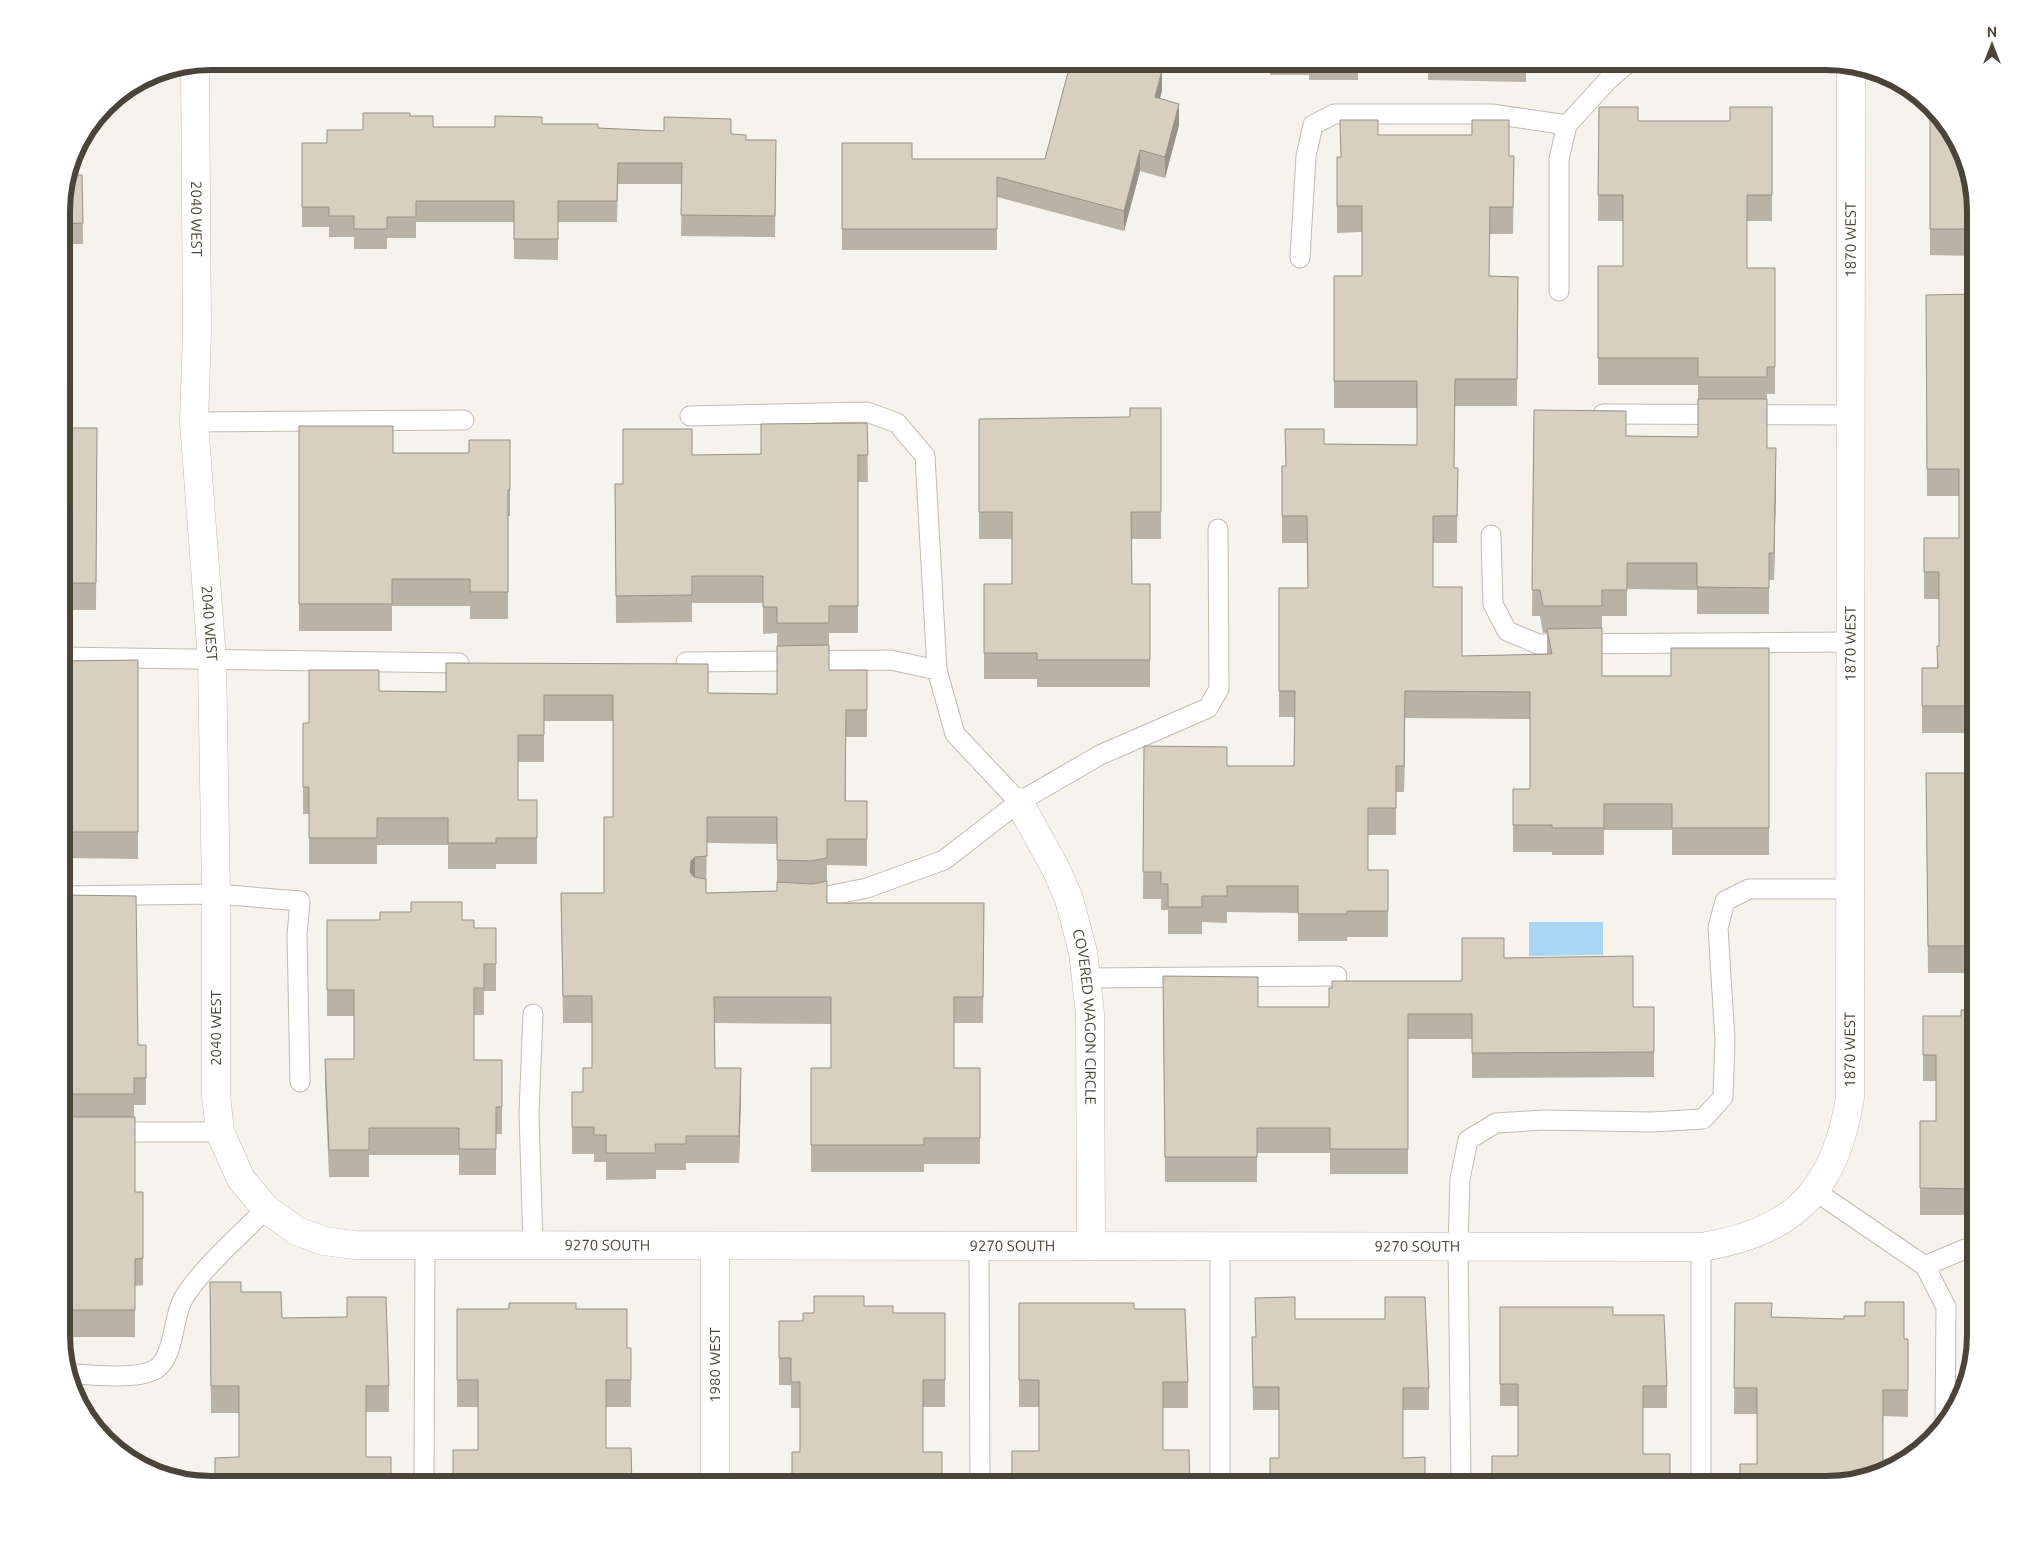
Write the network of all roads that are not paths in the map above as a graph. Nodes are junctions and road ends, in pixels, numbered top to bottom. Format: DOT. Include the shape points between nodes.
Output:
graph roads {
  1 [pos="1620,70"];
  2 [pos="195,71"];
  3 [pos="1851,72"];
  4 [pos="1567,124"];
  5 [pos="1300,258"];
  6 [pos="1559,292"];
  7 [pos="1603,414"];
  8 [pos="690,416"];
  9 [pos="1851,416"];
  10 [pos="464,420"];
  11 [pos="194,422"];
  12 [pos="1218,529"];
  13 [pos="1491,535"];
  14 [pos="1851,642"];
  15 [pos="70,657"];
  16 [pos="212,660"];
  17 [pos="686,662"];
  18 [pos="459,663"];
  19 [pos="937,670"];
  20 [pos="1020,802"];
  21 [pos="1850,889"];
  22 [pos="216,894"];
  23 [pos="70,896"];
  24 [pos="784,898"];
  25 [pos="1337,976"];
  26 [pos="1087,978"];
  27 [pos="533,1014"];
  28 [pos="300,1082"];
  29 [pos="70,1132"];
  30 [pos="220,1132"];
  31 [pos="241,1179"];
  32 [pos="1806,1200"];
  33 [pos="266,1209"];
  34 [pos="425,1245"];
  35 [pos="533,1245"];
  36 [pos="715,1246"];
  37 [pos="980,1246"];
  38 [pos="1091,1246"];
  39 [pos="1220,1247"];
  40 [pos="1458,1247"];
  41 [pos="1701,1247"];
  42 [pos="1967,1250"];
  43 [pos="1926,1266"];
  44 [pos="76,1374"];
  45 [pos="1946,1409"];
  46 [pos="424,1476"];
  47 [pos="715,1476"];
  48 [pos="980,1476"];
  49 [pos="1220,1476"];
  50 [pos="1461,1476"];
  51 [pos="1701,1476"];
  1 -- 4 [label="lane"];
  2 -- 11 [label="street, 2040 WEST" via="197,332"];
  3 -- 9 [label="street, 1870 WEST"];
  4 -- 5 [label="lane" via="1492,114 1334,114 1313,124 1306,156"];
  4 -- 6 [label="lane" via="1559,159"];
  7 -- 9 [label="lane"];
  8 -- 19 [label="lane" via="867,412 897,423 925,456"];
  9 -- 14 [label="street, 1870 WEST"];
  10 -- 11 [label="lane"];
  11 -- 16 [label="street, 2040 WEST"];
  12 -- 20 [label="lane" via="1219,689 1208,708 1100,756"];
  13 -- 14 [label="lane" via="1493,604 1507,632 1538,644"];
  14 -- 21 [label="street, 1870 WEST"];
  15 -- 16 [label="lane"];
  16 -- 18 [label="lane"];
  16 -- 22 [label="street, 2040 WEST"];
  17 -- 19 [label="lane" via="891,660"];
  19 -- 20 [label="lane" via="955,734"];
  20 -- 24 [label="lane" via="944,860 867,888 812,899"];
  20 -- 26 [label="street, COVERED WAGON CIRCLE" via="1069,899"];
  21 -- 32 [label="street, 1870 WEST" via="1850,1098 1839,1147"];
  21 -- 40 [label="lane" via="1749,889 1725,901 1718,928 1725,1040 1723,1097 1703,1119 1496,1123 1468,1140 1460,1179"];
  22 -- 23 [label="lane"];
  22 -- 28 [label="lane" via="300,901 297,935"];
  22 -- 30 [label="street, 2040 WEST" via="216,1096"];
  25 -- 26 [label="lane"];
  26 -- 38 [label="street, COVERED WAGON CIRCLE"];
  27 -- 35 [label="lane" via="528,1113"];
  29 -- 30 [label="lane"];
  30 -- 31 [label="street, 2040 WEST"];
  31 -- 33 [label="street, 9270 SOUTH"];
  32 -- 41 [label="street, 9270 SOUTH" via="1776,1224 1752,1236"];
  32 -- 43 [label="lane"];
  33 -- 34 [label="street, 9270 SOUTH" via="297,1231 324,1241 354,1245"];
  33 -- 44 [label="lane" via="182,1300 167,1355 158,1368 140,1375"];
  34 -- 35 [label="street, 9270 SOUTH"];
  34 -- 46 [label="lane"];
  35 -- 36 [label="street, 9270 SOUTH"];
  36 -- 37 [label="street, 9270 SOUTH"];
  36 -- 47 [label="street, 1980 WEST"];
  37 -- 38 [label="street, 9270 SOUTH"];
  37 -- 48 [label="lane"];
  38 -- 39 [label="street, 9270 SOUTH"];
  39 -- 40 [label="street, 9270 SOUTH"];
  39 -- 49 [label="lane"];
  40 -- 41 [label="street, 9270 SOUTH"];
  40 -- 50 [label="lane"];
  41 -- 51 [label="lane"];
  42 -- 43 [label="lane"];
  43 -- 45 [label="lane" via="1946,1307"];
}
